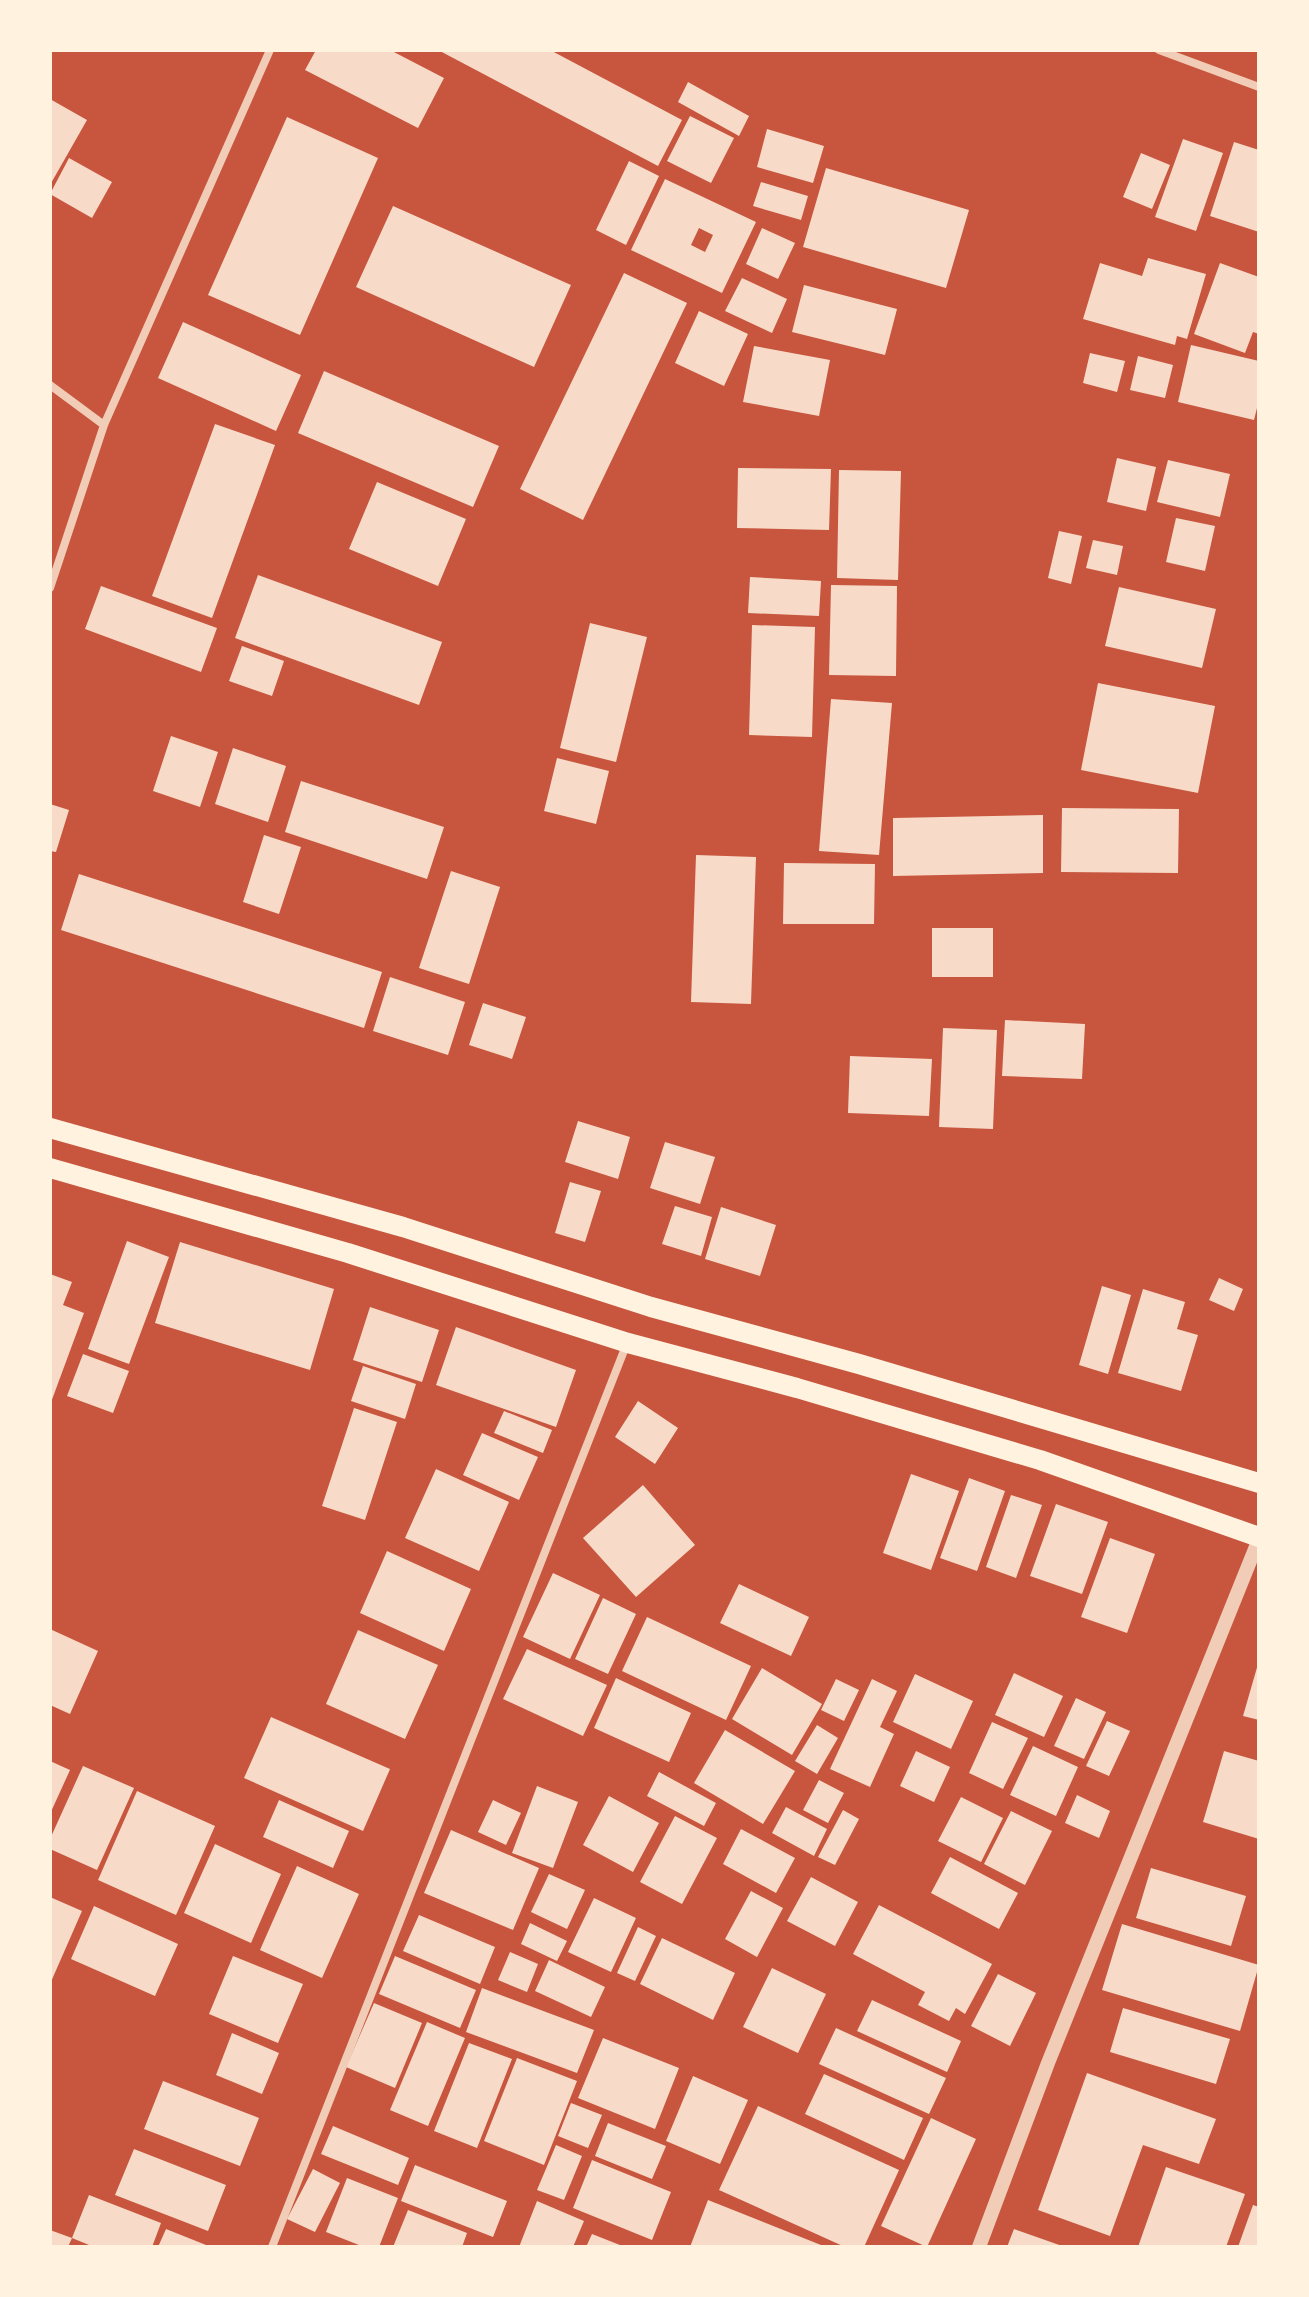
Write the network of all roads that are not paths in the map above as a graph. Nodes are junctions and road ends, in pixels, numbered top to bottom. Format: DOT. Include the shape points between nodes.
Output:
graph roads {
  1 [pos="270,50"];
  2 [pos="1159,50"];
  3 [pos="1259,87"];
  4 [pos="50,385"];
  5 [pos="104,425"];
  6 [pos="50,588"];
  7 [pos="50,1128"];
  8 [pos="50,1168"];
  9 [pos="628,1343"];
  10 [pos="1257,1478"];
  11 [pos="1259,1538"];
  12 [pos="272,2247"];
  13 [pos="979,2247"];
  1 -- 5 [label="street"];
  2 -- 3 [label="street"];
  4 -- 5 [label="street"];
  5 -- 6 [label="street"];
  7 -- 10 [label="main road" via="403,1227 651,1307"];
  8 -- 9 [label="main road" via="348,1253"];
  9 -- 11 [label="main road" via="1040,1460"];
  9 -- 12 [label="street"];
  11 -- 13 [label="street"];
}
